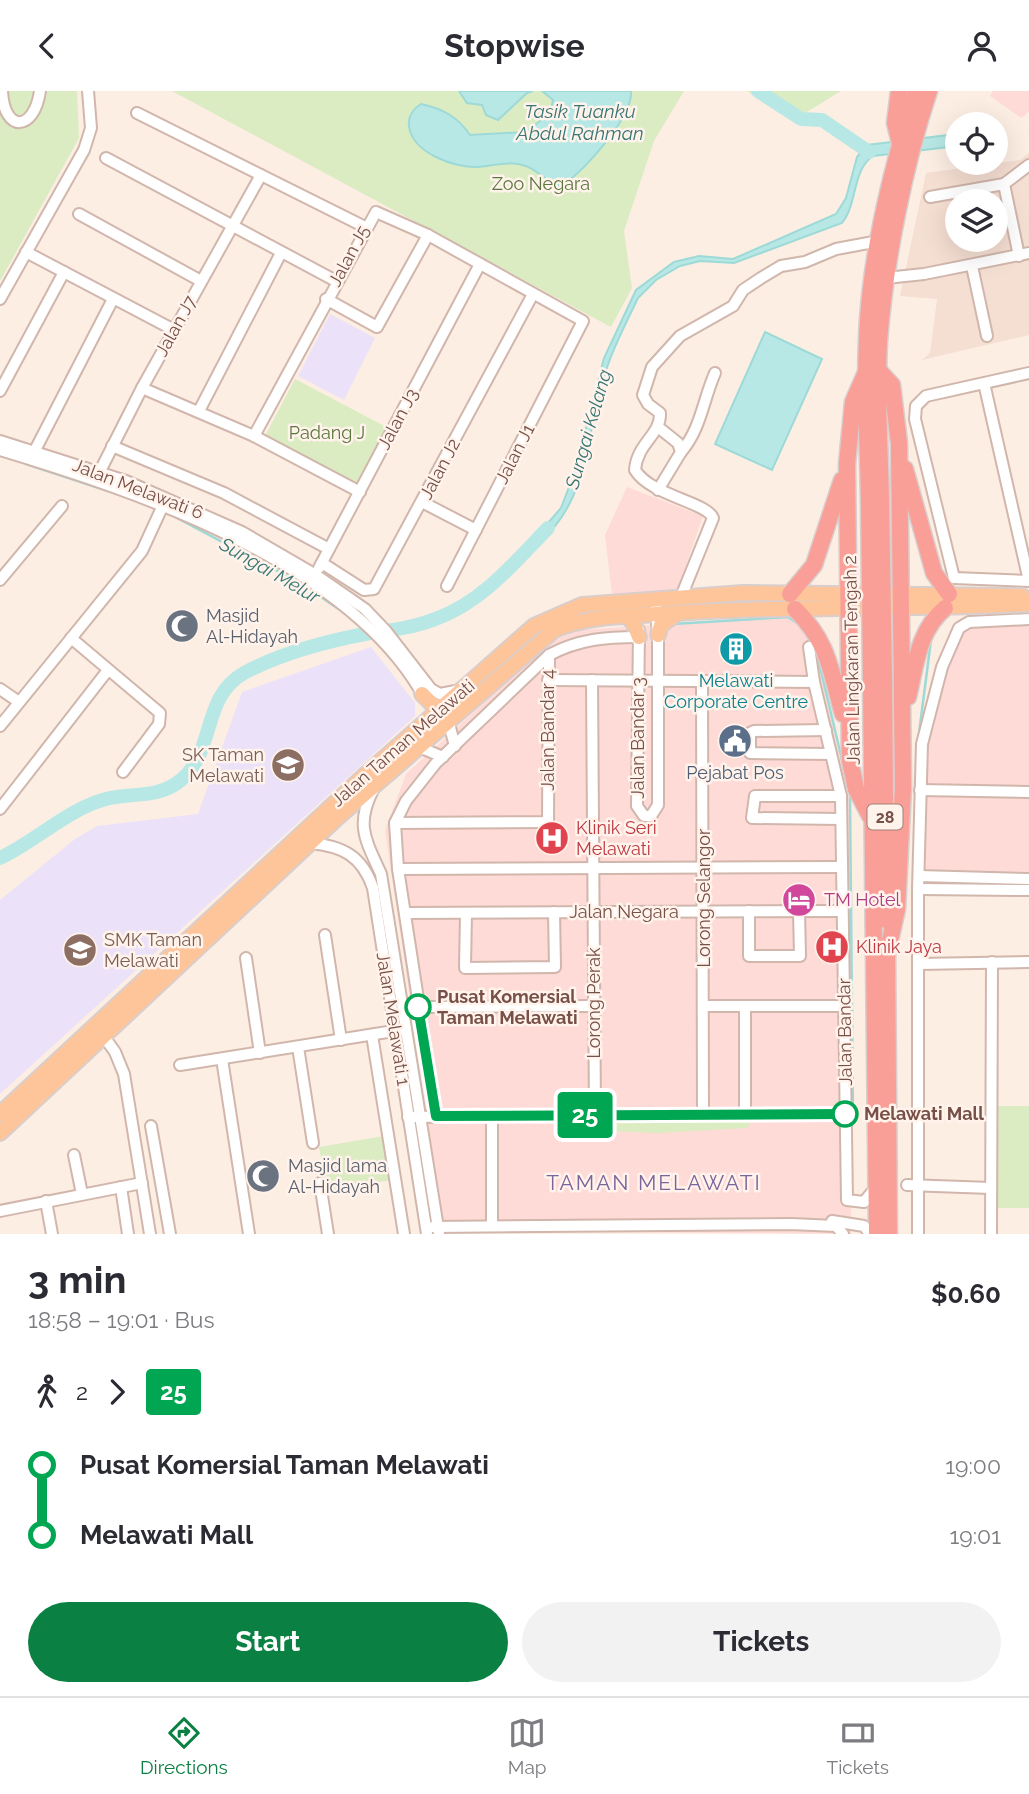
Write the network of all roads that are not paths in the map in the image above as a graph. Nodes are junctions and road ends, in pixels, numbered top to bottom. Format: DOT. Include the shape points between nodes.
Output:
graph roads {
  1 [pos="2,91"];
  2 [pos="40,91"];
  3 [pos="88,91"];
  4 [pos="899,91"];
  5 [pos="916,91"];
  6 [pos="929,91"];
  7 [pos="137,113"];
  8 [pos="906,126"];
  9 [pos="106,158"];
  10 [pos="1029,165"];
  11 [pos="902,172"];
  12 [pos="261,175"];
  13 [pos="1004,184"];
  14 [pos="930,197"];
  15 [pos="79,214"];
  16 [pos="232,227"];
  17 [pos="365,227"];
  18 [pos="428,235"];
  19 [pos="879,241"];
  20 [pos="26,252"];
  21 [pos="281,253"];
  22 [pos="1024,255"];
  23 [pos="480,264"];
  24 [pos="972,266"];
  25 [pos="64,272"];
  26 [pos="886,278"];
  27 [pos="201,281"];
  28 [pos="336,281"];
  29 [pos="533,294"];
  30 [pos="0,299"];
  31 [pos="113,299"];
  32 [pos="326,299"];
  33 [pos="583,321"];
  34 [pos="174,330"];
  35 [pos="987,336"];
  36 [pos="872,370"];
  37 [pos="715,373"];
  38 [pos="1029,373"];
  39 [pos="984,383"];
  40 [pos="142,388"];
  41 [pos="0,391"];
  42 [pos="199,411"];
  43 [pos="658,426"];
  44 [pos="254,436"];
  45 [pos="0,441"];
  46 [pos="899,443"];
  47 [pos="112,446"];
  48 [pos="0,450"];
  49 [pos="681,452"];
  50 [pos="32,455"];
  51 [pos="846,464"];
  52 [pos="97,476"];
  53 [pos="658,490"];
  54 [pos="359,492"];
  55 [pos="422,502"];
  56 [pos="164,503"];
  57 [pos="62,506"];
  58 [pos="476,530"];
  59 [pos="900,533"];
  60 [pos="329,549"];
  61 [pos="847,557"];
  62 [pos="322,563"];
  63 [pos="316,575"];
  64 [pos="0,580"];
  65 [pos="1029,581"];
  66 [pos="447,586"];
  67 [pos="949,593"];
  68 [pos="1029,596"];
  69 [pos="681,597"];
  70 [pos="655,599"];
  71 [pos="639,600"];
  72 [pos="901,601"];
  73 [pos="792,602"];
  74 [pos="848,602"];
  75 [pos="1029,604"];
  76 [pos="362,613"];
  77 [pos="679,613"];
  78 [pos="656,614"];
  79 [pos="633,616"];
  80 [pos="1029,619"];
  81 [pos="659,635"];
  82 [pos="71,638"];
  83 [pos="639,638"];
  84 [pos="809,647"];
  85 [pos="549,655"];
  86 [pos="402,659"];
  87 [pos="902,659"];
  88 [pos="848,660"];
  89 [pos="108,670"];
  90 [pos="548,680"];
  91 [pos="592,680"];
  92 [pos="877,680"];
  93 [pos="638,681"];
  94 [pos="658,681"];
  95 [pos="702,681"];
  96 [pos="814,682"];
  97 [pos="0,689"];
  98 [pos="465,689"];
  99 [pos="422,694"];
  100 [pos="19,702"];
  101 [pos="449,714"];
  102 [pos="903,723"];
  103 [pos="423,725"];
  104 [pos="0,726"];
  105 [pos="826,730"];
  106 [pos="849,736"];
  107 [pos="455,746"];
  108 [pos="419,747"];
  109 [pos="831,754"];
  110 [pos="443,757"];
  111 [pos="123,772"];
  112 [pos="377,783"];
  113 [pos="920,790"];
  114 [pos="1028,793"];
  115 [pos="841,796"];
  116 [pos="0,809"];
  117 [pos="841,820"];
  118 [pos="873,822"];
  119 [pos="395,823"];
  120 [pos="310,843"];
  121 [pos="842,867"];
  122 [pos="705,868"];
  123 [pos="398,869"];
  124 [pos="593,869"];
  125 [pos="919,876"];
  126 [pos="1029,879"];
  127 [pos="918,888"];
  128 [pos="1029,890"];
  129 [pos="749,911"];
  130 [pos="799,911"];
  131 [pos="842,911"];
  132 [pos="554,912"];
  133 [pos="593,912"];
  134 [pos="705,912"];
  135 [pos="405,913"];
  136 [pos="466,913"];
  137 [pos="324,935"];
  138 [pos="887,954"];
  139 [pos="246,958"];
  140 [pos="992,962"];
  141 [pos="1029,962"];
  142 [pos="919,964"];
  143 [pos="594,1006"];
  144 [pos="704,1006"];
  145 [pos="745,1006"];
  146 [pos="845,1006"];
  147 [pos="418,1007"];
  148 [pos="407,1029"];
  149 [pos="394,1031"];
  150 [pos="372,1035"];
  151 [pos="104,1038"];
  152 [pos="423,1038"];
  153 [pos="341,1040"];
  154 [pos="298,1047"];
  155 [pos="260,1052"];
  156 [pos="222,1059"];
  157 [pos="412,1059"];
  158 [pos="180,1065"];
  159 [pos="0,1114"];
  160 [pos="845,1114"];
  161 [pos="595,1115"];
  162 [pos="703,1115"];
  163 [pos="744,1115"];
  164 [pos="421,1116"];
  165 [pos="436,1116"];
  166 [pos="408,1117"];
  167 [pos="492,1117"];
  168 [pos="151,1126"];
  169 [pos="0,1133"];
  170 [pos="313,1143"];
  171 [pos="74,1155"];
  172 [pos="889,1173"];
  173 [pos="320,1183"];
  174 [pos="142,1184"];
  175 [pos="912,1185"];
  176 [pos="877,1186"];
  177 [pos="121,1188"];
  178 [pos="991,1188"];
  179 [pos="82,1194"];
  180 [pos="889,1198"];
  181 [pos="46,1201"];
  182 [pos="0,1211"];
  183 [pos="856,1223"];
  184 [pos="791,1224"];
  185 [pos="492,1226"];
  186 [pos="702,1229"];
  187 [pos="427,1230"];
  188 [pos="439,1230"];
  189 [pos="592,1230"];
  190 [pos="843,1232"];
  191 [pos="52,1234"];
  192 [pos="128,1234"];
  193 [pos="149,1234"];
  194 [pos="170,1234"];
  195 [pos="249,1234"];
  196 [pos="328,1234"];
  197 [pos="404,1234"];
  198 [pos="870,1234"];
  199 [pos="877,1234"];
  200 [pos="889,1234"];
  201 [pos="918,1234"];
  202 [pos="991,1234"];
  1 -- 2 [label="street" via="5,113 22,121 37,110"];
  3 -- 20 [label="street" via="91,128 84,150"];
  4 -- 8 [label="highway"];
  5 -- 8 [label="highway, Jalan Lingkaran Tengah 2 / 28"];
  6 -- 8 [label="highway, Jalan Lingkaran Tengah 2 / 28"];
  7 -- 12 [label="street"];
  8 -- 11 [label="highway, Jalan Lingkaran Tengah 2 / 28"];
  8 -- 11 [label="highway, Jalan Lingkaran Tengah 2 / 28"];
  9 -- 16 [label="street"];
  10 -- 13 [label="street"];
  11 -- 19 [label="highway, Jalan Lingkaran Tengah 2 / 28"];
  11 -- 26 [label="highway, Jalan Lingkaran Tengah 2 / 28"];
  12 -- 16 [label="street, Jalan J7"];
  12 -- 17 [label="street"];
  13 -- 14 [label="street"];
  13 -- 22 [label="street"];
  15 -- 27 [label="street"];
  16 -- 21 [label="street"];
  16 -- 27 [label="street, Jalan J7"];
  17 -- 18 [label="street, Jalan J5" via="376,212"];
  17 -- 28 [label="street, Jalan J5"];
  18 -- 23 [label="street, Jalan J5"];
  18 -- 32 [label="street" via="377,327"];
  19 -- 36 [label="highway, Jalan Lingkaran Tengah 2 / 28" via="870,292"];
  19 -- 43 [label="street" via="781,266 743,290 733,306 680,336 652,367 645,385 645,400 660,413"];
  20 -- 25 [label="street"];
  20 -- 30 [label="street"];
  21 -- 28 [label="street"];
  21 -- 42 [label="street"];
  22 -- 24 [label="street"];
  23 -- 29 [label="street, Jalan J5"];
  23 -- 54 [label="street, Jalan J3"];
  24 -- 26 [label="street"];
  24 -- 35 [label="street"];
  25 -- 31 [label="street"];
  25 -- 41 [label="street"];
  26 -- 36 [label="highway, Jalan Lingkaran Tengah 2 / 28"];
  27 -- 34 [label="street, Jalan J7"];
  28 -- 32 [label="street, Jalan J5"];
  29 -- 33 [label="street, Jalan J5"];
  29 -- 55 [label="street, Jalan J2"];
  31 -- 34 [label="street"];
  31 -- 50 [label="street"];
  32 -- 44 [label="street, Jalan J5"];
  33 -- 58 [label="street, Jalan J1"];
  34 -- 40 [label="street, Jalan J7"];
  36 -- 46 [label="highway" via="892,386"];
  36 -- 51 [label="highway" via="853,402"];
  36 -- 92 [label="highway, Jalan Lingkaran Tengah 2 / 28, bridge"];
  37 -- 49 [label="street" via="697,429"];
  38 -- 39 [label="street"];
  39 -- 65 [label="street"];
  39 -- 67 [label="street" via="926,396 916,406"];
  40 -- 42 [label="street"];
  40 -- 47 [label="street, Jalan J7"];
  42 -- 44 [label="street"];
  43 -- 49 [label="street" via="678,443"];
  43 -- 53 [label="street" via="641,446 635,470"];
  44 -- 54 [label="street"];
  45 -- 50 [label="street, Jalan Melawati 6"];
  46 -- 59 [label="highway"];
  46 -- 67 [label="highway" via="934,573"];
  47 -- 52 [label="street, Jalan J7"];
  47 -- 60 [label="street" via="224,493"];
  48 -- 50 [label="street, Jalan Melawati 6"];
  49 -- 53 [label="street"];
  50 -- 52 [label="street, Jalan Melawati 6"];
  51 -- 61 [label="highway"];
  51 -- 73 [label="highway" via="814,565"];
  52 -- 56 [label="street, Jalan Melawati 6"];
  53 -- 69 [label="street" via="706,508 713,518"];
  54 -- 60 [label="street, Jalan J3"];
  55 -- 58 [label="street"];
  55 -- 62 [label="street, Jalan J2" via="374,589 364,590"];
  56 -- 63 [label="street, Jalan Melawati 6" via="242,532"];
  56 -- 76 [label="street, Jalan Melawati 6"];
  56 -- 82 [label="street" via="142,551"];
  57 -- 64 [label="street"];
  58 -- 66 [label="street, Jalan J1"];
  59 -- 61 [label="highway" via="885,574 867,575"];
  59 -- 72 [label="highway"];
  60 -- 62 [label="street, Jalan J3"];
  61 -- 74 [label="highway"];
  62 -- 63 [label="street, Jalan J3"];
  63 -- 76 [label="street, Jalan Melawati 6"];
  65 -- 67 [label="street"];
  67 -- 68 [label="main road"];
  67 -- 72 [label="main road, Jalan Taman Melawati"];
  67 -- 75 [label="main road"];
  67 -- 102 [label="highway" via="921,641"];
  69 -- 70 [label="main road, Jalan Taman Melawati"];
  69 -- 73 [label="main road, Jalan Taman Melawati" via="743,593"];
  70 -- 71 [label="main road, Jalan Taman Melawati"];
  70 -- 78 [label="street, Jalan Bandar 3"];
  71 -- 79 [label="street"];
  71 -- 98 [label="main road, Jalan Taman Melawati" via="582,605 547,618"];
  72 -- 74 [label="main road, Jalan Taman Melawati"];
  72 -- 87 [label="highway"];
  73 -- 74 [label="main road, Jalan Taman Melawati"];
  73 -- 77 [label="main road, Jalan Taman Melawati"];
  73 -- 106 [label="highway" via="822,643"];
  74 -- 88 [label="highway"];
  76 -- 86 [label="street, Jalan Melawati 6"];
  77 -- 78 [label="main road, Jalan Taman Melawati"];
  77 -- 81 [label="main road" via="661,625"];
  78 -- 79 [label="main road, Jalan Taman Melawati"];
  78 -- 81 [label="street, Jalan Bandar 3"];
  79 -- 83 [label="main road"];
  79 -- 101 [label="main road, Jalan Taman Melawati" via="574,621 554,630"];
  80 -- 113 [label="street" via="969,622 959,628 942,667 922,744"];
  81 -- 94 [label="street, Jalan Bandar 3"];
  82 -- 89 [label="street"];
  82 -- 100 [label="street"];
  83 -- 85 [label="street" via="602,636 569,644"];
  83 -- 93 [label="street, Jalan Bandar 3"];
  84 -- 96 [label="street, Jalan Bandar"];
  85 -- 90 [label="street, Jalan Bandar 4"];
  85 -- 107 [label="street"];
  86 -- 98 [label="street, Jalan Melawati 6" via="440,694"];
  86 -- 99 [label="street, Jalan Melawati 6"];
  87 -- 88 [label="highway" via="891,637 873,632 855,641"];
  87 -- 102 [label="highway"];
  88 -- 106 [label="highway"];
  89 -- 111 [label="street" via="160,713 159,724"];
  89 -- 116 [label="street"];
  90 -- 91 [label="street"];
  90 -- 119 [label="street, Jalan Bandar 4" via="548,822"];
  91 -- 93 [label="street"];
  91 -- 124 [label="street, Lorong Perak"];
  92 -- 118 [label="highway, Jalan Lingkaran Tengah 2 / 28"];
  92 -- 138 [label="highway, Jalan Lingkaran Tengah 2 / 28"];
  93 -- 94 [label="street"];
  93 -- 94 [label="street, Jalan Bandar 3" via="637,806 644,816 651,816 657,805"];
  94 -- 95 [label="street"];
  95 -- 96 [label="street"];
  95 -- 122 [label="street, Lorong Selangor"];
  96 -- 105 [label="street, Jalan Bandar"];
  97 -- 100 [label="street"];
  98 -- 101 [label="main road, Jalan Taman Melawati"];
  99 -- 101 [label="main road"];
  99 -- 103 [label="street" via="427,706"];
  100 -- 104 [label="street"];
  101 -- 103 [label="main road, Jalan Taman Melawati"];
  101 -- 107 [label="street"];
  101 -- 108 [label="main road, Jalan Taman Melawati"];
  102 -- 138 [label="highway" via="897,909"];
  103 -- 159 [label="main road, Jalan Taman Melawati"];
  105 -- 109 [label="street, Jalan Bandar"];
  105 -- 109 [label="street" via="754,731 750,733 750,753"];
  106 -- 118 [label="highway" via="856,789"];
  107 -- 110 [label="street"];
  108 -- 110 [label="street"];
  108 -- 112 [label="main road, Jalan Taman Melawati"];
  109 -- 115 [label="street, Jalan Bandar"];
  110 -- 119 [label="street" via="406,801"];
  112 -- 120 [label="main road, Jalan Taman Melawati"];
  112 -- 148 [label="street, Jalan Melawati 1" via="364,807 362,823 380,874"];
  113 -- 114 [label="street"];
  113 -- 125 [label="street"];
  115 -- 117 [label="street, Jalan Bandar"];
  115 -- 117 [label="street" via="755,796 752,818"];
  117 -- 121 [label="street, Jalan Bandar"];
  118 -- 176 [label="highway, Jalan Lingkaran Tengah 2 / 28"];
  119 -- 123 [label="street"];
  120 -- 149 [label="street, Jalan Melawati 1" via="343,848 369,876"];
  120 -- 151 [label="main road, Jalan Taman Melawati"];
  121 -- 122 [label="street"];
  121 -- 131 [label="street, Jalan Bandar"];
  122 -- 124 [label="street"];
  122 -- 134 [label="street, Lorong Selangor"];
  123 -- 124 [label="street"];
  123 -- 135 [label="street"];
  124 -- 133 [label="street, Lorong Perak"];
  125 -- 126 [label="street"];
  125 -- 127 [label="street"];
  127 -- 128 [label="street"];
  127 -- 142 [label="street"];
  129 -- 130 [label="street, Jalan Negara"];
  129 -- 130 [label="street" via="749,956 800,956"];
  129 -- 134 [label="street, Jalan Negara"];
  130 -- 131 [label="street, Jalan Negara"];
  131 -- 146 [label="street, Jalan Bandar"];
  132 -- 133 [label="street, Jalan Negara"];
  132 -- 136 [label="street, Jalan Negara"];
  132 -- 136 [label="street" via="555,967 465,968"];
  133 -- 134 [label="street, Jalan Negara"];
  133 -- 143 [label="street, Lorong Perak"];
  134 -- 144 [label="street, Lorong Selangor"];
  135 -- 136 [label="street, Jalan Negara"];
  135 -- 147 [label="street"];
  137 -- 153 [label="street"];
  138 -- 172 [label="highway, Jalan Lingkaran Tengah 2 / 28"];
  139 -- 155 [label="street"];
  140 -- 141 [label="street"];
  140 -- 142 [label="street"];
  140 -- 178 [label="street"];
  142 -- 175 [label="street"];
  143 -- 147 [label="street"];
  143 -- 161 [label="street, Lorong Perak"];
  144 -- 145 [label="street"];
  144 -- 162 [label="street, Lorong Selangor"];
  145 -- 146 [label="street"];
  145 -- 163 [label="street"];
  146 -- 160 [label="street, Jalan Bandar"];
  147 -- 152 [label="street"];
  148 -- 149 [label="street"];
  148 -- 157 [label="street, Jalan Melawati 1"];
  149 -- 150 [label="street"];
  149 -- 166 [label="street, Jalan Melawati 1"];
  150 -- 153 [label="street"];
  150 -- 197 [label="street"];
  151 -- 169 [label="main road, Jalan Taman Melawati"];
  151 -- 174 [label="street" via="124,1074"];
  152 -- 157 [label="street"];
  152 -- 165 [label="street"];
  153 -- 154 [label="street"];
  154 -- 155 [label="street"];
  154 -- 170 [label="street"];
  155 -- 156 [label="street"];
  156 -- 158 [label="street"];
  156 -- 195 [label="street"];
  157 -- 164 [label="street, Jalan Melawati 1"];
  160 -- 163 [label="street"];
  160 -- 176 [label="street, Jalan Bandar" via="847,1200 864,1202"];
  161 -- 162 [label="street"];
  161 -- 167 [label="street"];
  162 -- 163 [label="street"];
  164 -- 165 [label="street"];
  164 -- 166 [label="street"];
  164 -- 188 [label="street, Jalan Melawati 1"];
  165 -- 167 [label="street"];
  166 -- 187 [label="street, Jalan Melawati 1"];
  167 -- 185 [label="street"];
  168 -- 194 [label="street"];
  171 -- 179 [label="street"];
  172 -- 175 [label="street"];
  172 -- 180 [label="highway, Jalan Lingkaran Tengah 2 / 28"];
  173 -- 196 [label="street"];
  174 -- 177 [label="street"];
  174 -- 193 [label="street"];
  175 -- 178 [label="street"];
  175 -- 180 [label="street"];
  175 -- 201 [label="street"];
  176 -- 199 [label="highway, Jalan Lingkaran Tengah 2 / 28"];
  177 -- 179 [label="street"];
  177 -- 192 [label="street"];
  178 -- 202 [label="street"];
  179 -- 181 [label="street"];
  180 -- 200 [label="highway, Jalan Lingkaran Tengah 2 / 28"];
  181 -- 182 [label="street"];
  181 -- 191 [label="street"];
  183 -- 184 [label="street"];
  183 -- 190 [label="street"];
  183 -- 198 [label="street"];
  184 -- 186 [label="street"];
  184 -- 190 [label="street"];
  185 -- 188 [label="street"];
  185 -- 189 [label="street"];
  186 -- 189 [label="street"];
  187 -- 188 [label="street"];
}
